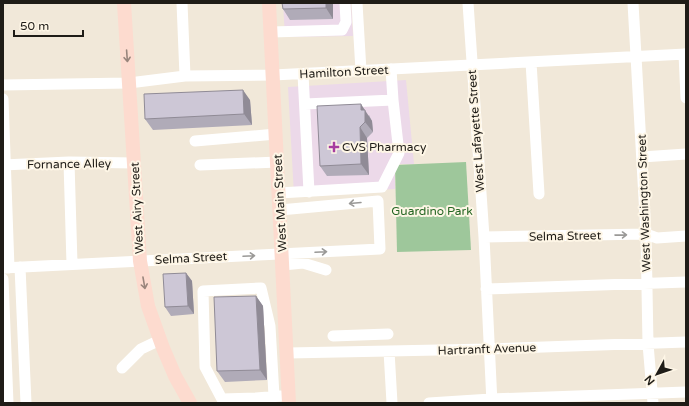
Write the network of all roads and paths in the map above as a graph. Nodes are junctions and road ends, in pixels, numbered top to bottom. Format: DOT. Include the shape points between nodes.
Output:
graph roads {
  1 [pos="124,3"];
  2 [pos="182,3"];
  3 [pos="269,3"];
  4 [pos="345,3"];
  5 [pos="357,3"];
  6 [pos="468,3"];
  7 [pos="633,3"];
  8 [pos="271,32"];
  9 [pos="685,54"];
  10 [pos="636,56"];
  11 [pos="531,62"];
  12 [pos="472,65"];
  13 [pos="391,69"];
  14 [pos="361,71"];
  15 [pos="303,74"];
  16 [pos="273,75"];
  17 [pos="185,76"];
  18 [pos="129,83"];
  19 [pos="3,85"];
  20 [pos="686,98"];
  21 [pos="3,99"];
  22 [pos="393,100"];
  23 [pos="305,104"];
  24 [pos="276,134"];
  25 [pos="195,141"];
  26 [pos="686,154"];
  27 [pos="642,157"];
  28 [pos="69,162"];
  29 [pos="278,162"];
  30 [pos="135,163"];
  31 [pos="4,165"];
  32 [pos="200,165"];
  33 [pos="308,192"];
  34 [pos="279,193"];
  35 [pos="539,194"];
  36 [pos="280,210"];
  37 [pos="646,234"];
  38 [pos="686,236"];
  39 [pos="484,237"];
  40 [pos="140,260"];
  41 [pos="283,260"];
  42 [pos="72,264"];
  43 [pos="11,268"];
  44 [pos="326,270"];
  45 [pos="3,279"];
  46 [pos="686,282"];
  47 [pos="647,284"];
  48 [pos="486,289"];
  49 [pos="388,334"];
  50 [pos="350,335"];
  51 [pos="333,336"];
  52 [pos="160,340"];
  53 [pos="686,342"];
  54 [pos="648,344"];
  55 [pos="489,349"];
  56 [pos="389,351"];
  57 [pos="352,352"];
  58 [pos="288,353"];
  59 [pos="122,368"];
  60 [pos="686,392"];
  61 [pos="274,396"];
  62 [pos="652,398"];
  63 [pos="289,400"];
  64 [pos="223,401"];
  65 [pos="256,401"];
  66 [pos="492,401"];
  67 [pos="8,403"];
  68 [pos="26,403"];
  69 [pos="190,403"];
  70 [pos="392,403"];
  71 [pos="429,403"];
  1 -- 18 [label="main road, West Airy Street, one-way"];
  2 -- 17 [label="street"];
  3 -- 8 [label="main road, West Main Street"];
  4 -- 8 [label="street" via="346,22 342,30"];
  5 -- 14 [label="street"];
  6 -- 12 [label="street, West Lafayette Street"];
  7 -- 10 [label="street, West Washington Street"];
  8 -- 16 [label="main road, West Main Street"];
  9 -- 10 [label="street, Hamilton Street"];
  9 -- 20 [label="street"];
  10 -- 11 [label="street, Hamilton Street"];
  10 -- 27 [label="street, West Washington Street"];
  11 -- 12 [label="street, Hamilton Street"];
  11 -- 35 [label="street"];
  12 -- 13 [label="street, Hamilton Street"];
  12 -- 39 [label="street, West Lafayette Street"];
  13 -- 14 [label="street, Hamilton Street"];
  13 -- 22 [label="street"];
  14 -- 15 [label="street, Hamilton Street"];
  15 -- 16 [label="street, Hamilton Street"];
  15 -- 23 [label="street"];
  16 -- 17 [label="street, Hamilton Street"];
  16 -- 24 [label="main road, West Main Street"];
  17 -- 18 [label="street, Hamilton Street"];
  18 -- 19 [label="street, Hamilton Street"];
  18 -- 30 [label="main road, West Airy Street"];
  21 -- 31 [label="street"];
  22 -- 23 [label="street"];
  22 -- 33 [label="street" via="399,153 382,187"];
  23 -- 33 [label="street"];
  24 -- 25 [label="street"];
  24 -- 29 [label="main road, West Main Street"];
  26 -- 27 [label="street"];
  27 -- 37 [label="street, West Washington Street"];
  28 -- 30 [label="street, Fornance Alley"];
  28 -- 31 [label="street, Fornance Alley"];
  28 -- 42 [label="street"];
  29 -- 32 [label="street"];
  29 -- 34 [label="main road, West Main Street"];
  30 -- 40 [label="main road, West Airy Street"];
  31 -- 43 [label="street"];
  33 -- 34 [label="street"];
  34 -- 36 [label="main road, West Main Street"];
  36 -- 41 [label="main road, West Main Street"];
  41 -- 36 [label="street, one-way" via="380,249 378,201"];
  37 -- 38 [label="street, Selma Street" via="657,238"];
  39 -- 37 [label="street, Selma Street, one-way"];
  37 -- 47 [label="street, West Washington Street"];
  39 -- 48 [label="street, West Lafayette Street"];
  40 -- 41 [label="street, Selma Street, one-way"];
  40 -- 42 [label="street, Selma Street"];
  40 -- 52 [label="main road, West Airy Street, one-way" via="148,306"];
  41 -- 44 [label="street"];
  41 -- 58 [label="main road, West Main Street"];
  42 -- 43 [label="street, Selma Street"];
  43 -- 68 [label="street"];
  45 -- 67 [label="street"];
  46 -- 47 [label="street"];
  47 -- 48 [label="street"];
  47 -- 54 [label="street, West Washington Street"];
  48 -- 55 [label="street, West Lafayette Street"];
  49 -- 50 [label="street"];
  50 -- 51 [label="street"];
  50 -- 57 [label="street"];
  52 -- 59 [label="street" via="141,349"];
  52 -- 69 [label="main road, West Airy Street"];
  53 -- 54 [label="street, Hartranft Avenue"];
  54 -- 55 [label="street, Hartranft Avenue"];
  54 -- 62 [label="street, West Washington Street"];
  55 -- 56 [label="street, Hartranft Avenue"];
  55 -- 66 [label="street, West Lafayette Street"];
  56 -- 57 [label="street, Hartranft Avenue"];
  56 -- 70 [label="street"];
  57 -- 58 [label="street, Hartranft Avenue"];
  58 -- 63 [label="main road, West Main Street"];
  60 -- 62 [label="street"];
  61 -- 63 [label="street"];
  61 -- 64 [label="street" via="270,326 261,288 202,291 205,367"];
  61 -- 65 [label="street"];
  62 -- 66 [label="street"];
  64 -- 65 [label="street"];
  66 -- 71 [label="street"];
}
